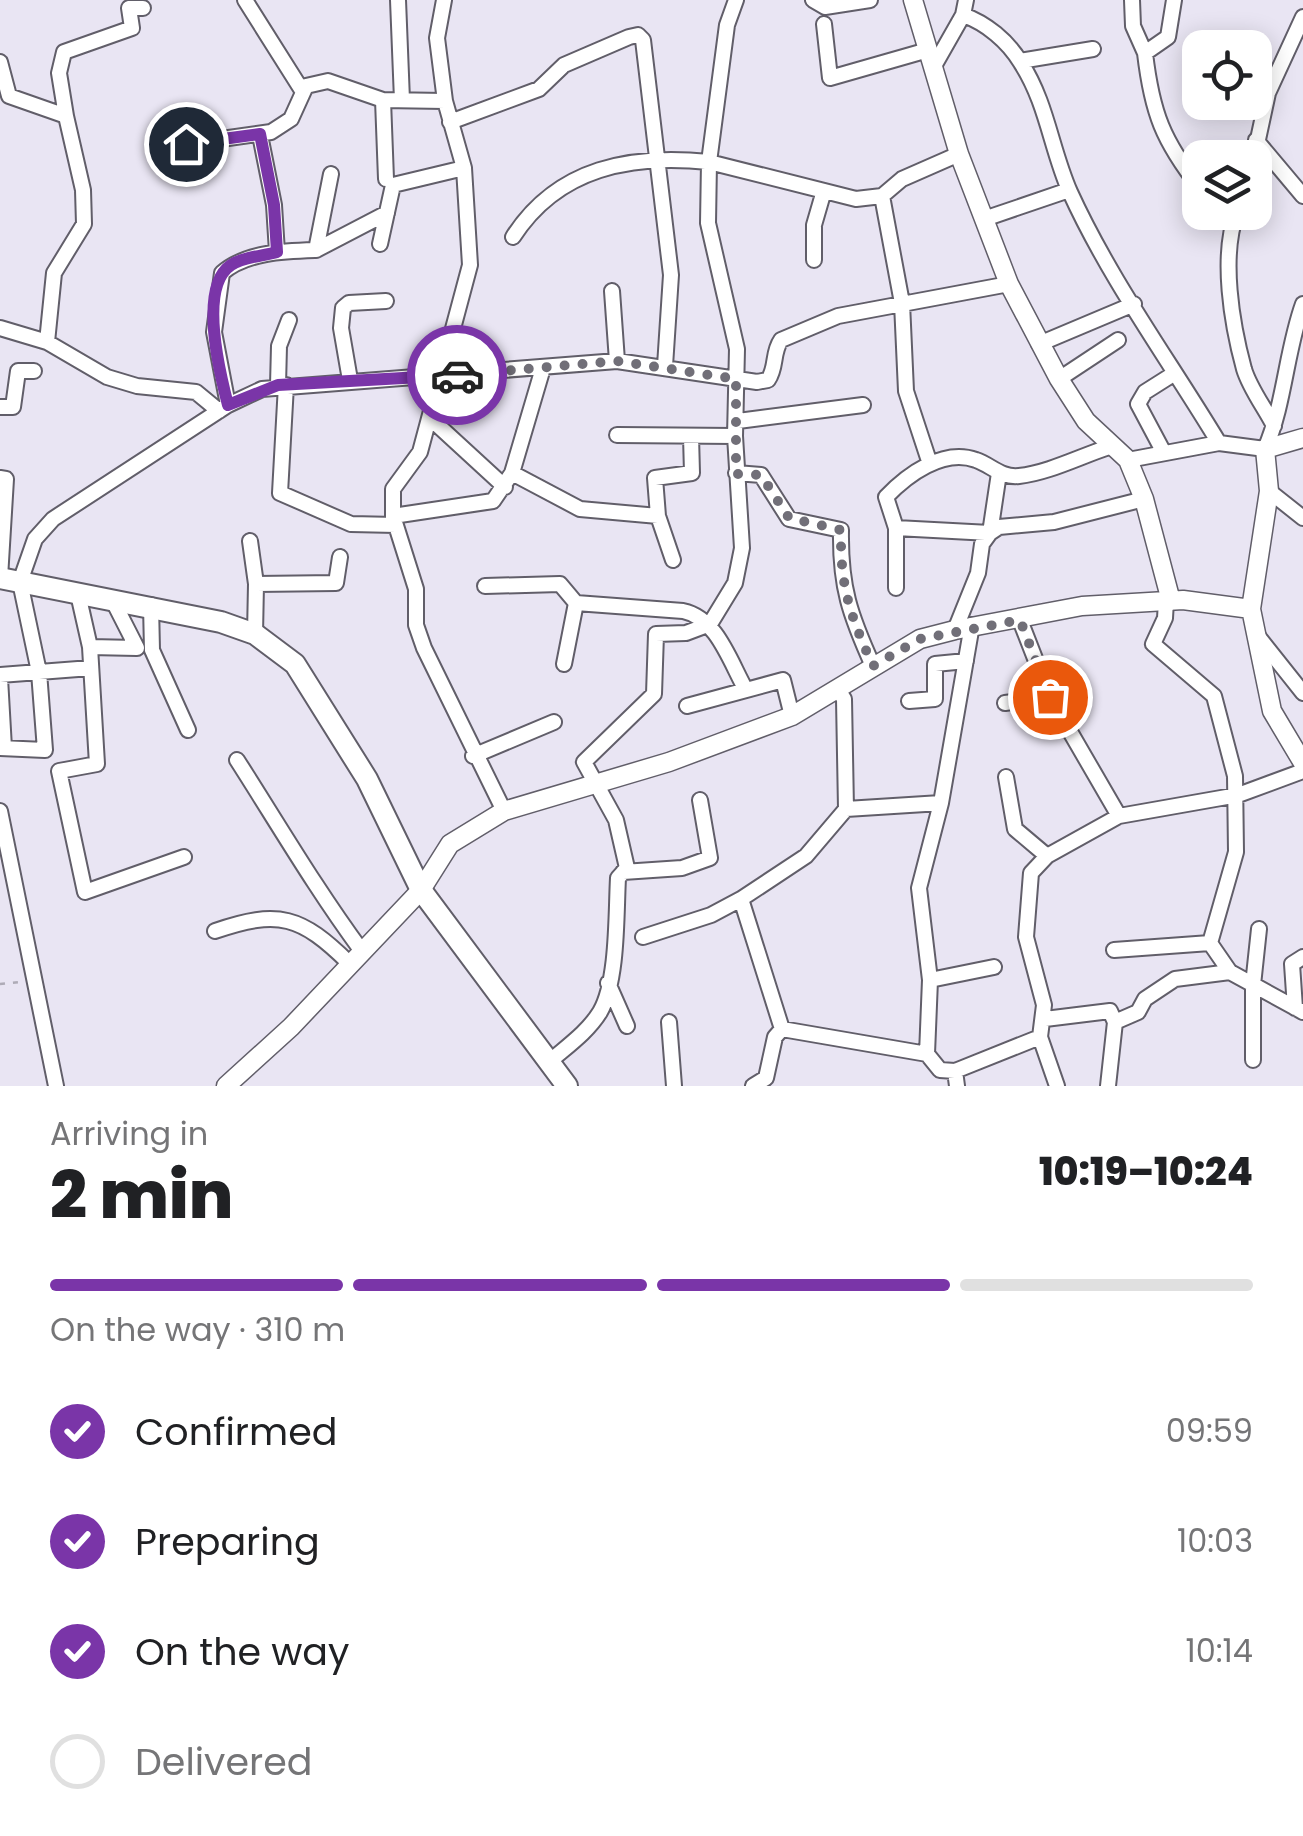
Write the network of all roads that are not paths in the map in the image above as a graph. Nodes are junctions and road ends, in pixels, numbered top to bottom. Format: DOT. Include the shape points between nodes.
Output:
graph roads {
  1 [pos="244,0"];
  2 [pos="398,0"];
  3 [pos="444,0"];
  4 [pos="736,0"];
  5 [pos="813,0"];
  6 [pos="870,0"];
  7 [pos="913,0"];
  8 [pos="1132,0"];
  9 [pos="1174,0"];
  10 [pos="143,8"];
  11 [pos="965,8"];
  12 [pos="1303,18"];
  13 [pos="824,24"];
  14 [pos="1093,49"];
  15 [pos="1145,53"];
  16 [pos="931,58"];
  17 [pos="1020,61"];
  18 [pos="0,62"];
  19 [pos="3,79"];
  20 [pos="303,92"];
  21 [pos="383,100"];
  22 [pos="402,100"];
  23 [pos="446,101"];
  24 [pos="66,116"];
  25 [pos="450,122"];
  26 [pos="260,134"];
  27 [pos="1256,140"];
  28 [pos="186,144"];
  29 [pos="959,154"];
  30 [pos="657,156"];
  31 [pos="1272,159"];
  32 [pos="1182,161"];
  33 [pos="709,162"];
  34 [pos="464,168"];
  35 [pos="331,174"];
  36 [pos="386,179"];
  37 [pos="1069,190"];
  38 [pos="823,194"];
  39 [pos="882,196"];
  40 [pos="1303,196"];
  41 [pos="387,213"];
  42 [pos="984,219"];
  43 [pos="1231,230"];
  44 [pos="513,236"];
  45 [pos="380,244"];
  46 [pos="316,250"];
  47 [pos="277,252"];
  48 [pos="814,260"];
  49 [pos="1009,284"];
  50 [pos="612,290"];
  51 [pos="386,301"];
  52 [pos="902,303"];
  53 [pos="1134,304"];
  54 [pos="1303,304"];
  55 [pos="289,320"];
  56 [pos="0,328"];
  57 [pos="1118,340"];
  58 [pos="47,342"];
  59 [pos="1039,344"];
  60 [pos="617,361"];
  61 [pos="665,366"];
  62 [pos="543,368"];
  63 [pos="34,371"];
  64 [pos="1175,372"];
  65 [pos="440,376"];
  66 [pos="736,379"];
  67 [pos="1058,379"];
  68 [pos="350,380"];
  69 [pos="282,385"];
  70 [pos="863,405"];
  71 [pos="0,408"];
  72 [pos="224,408"];
  73 [pos="431,419"];
  74 [pos="1275,426"];
  75 [pos="736,429"];
  76 [pos="617,435"];
  77 [pos="691,436"];
  78 [pos="1303,438"];
  79 [pos="1220,443"];
  80 [pos="1109,447"];
  81 [pos="1265,449"];
  82 [pos="1163,451"];
  83 [pos="1128,460"];
  84 [pos="930,464"];
  85 [pos="736,474"];
  86 [pos="999,474"];
  87 [pos="0,478"];
  88 [pos="508,480"];
  89 [pos="1270,491"];
  90 [pos="1144,499"];
  91 [pos="658,516"];
  92 [pos="1303,518"];
  93 [pos="394,520"];
  94 [pos="896,528"];
  95 [pos="990,533"];
  96 [pos="250,541"];
  97 [pos="340,557"];
  98 [pos="673,560"];
  99 [pos="7,579"];
  100 [pos="256,584"];
  101 [pos="485,586"];
  102 [pos="896,588"];
  103 [pos="78,594"];
  104 [pos="112,600"];
  105 [pos="1168,601"];
  106 [pos="576,603"];
  107 [pos="151,605"];
  108 [pos="1251,609"];
  109 [pos="1020,620"];
  110 [pos="710,624"];
  111 [pos="963,628"];
  112 [pos="255,634"];
  113 [pos="1257,635"];
  114 [pos="90,648"];
  115 [pos="966,662"];
  116 [pos="564,664"];
  117 [pos="873,666"];
  118 [pos="91,668"];
  119 [pos="39,672"];
  120 [pos="0,676"];
  121 [pos="837,688"];
  122 [pos="746,690"];
  123 [pos="1303,693"];
  124 [pos="1050,697"];
  125 [pos="909,701"];
  126 [pos="1005,703"];
  127 [pos="687,706"];
  128 [pos="792,716"];
  129 [pos="554,722"];
  130 [pos="188,730"];
  131 [pos="2,748"];
  132 [pos="473,756"];
  133 [pos="237,760"];
  134 [pos="1303,767"];
  135 [pos="1006,777"];
  136 [pos="592,782"];
  137 [pos="1238,795"];
  138 [pos="700,800"];
  139 [pos="941,803"];
  140 [pos="846,809"];
  141 [pos="0,811"];
  142 [pos="504,811"];
  143 [pos="1119,816"];
  144 [pos="1047,856"];
  145 [pos="184,857"];
  146 [pos="623,872"];
  147 [pos="421,890"];
  148 [pos="742,899"];
  149 [pos="1259,929"];
  150 [pos="215,931"];
  151 [pos="643,937"];
  152 [pos="1210,943"];
  153 [pos="1114,950"];
  154 [pos="355,956"];
  155 [pos="1303,957"];
  156 [pos="994,967"];
  157 [pos="1230,972"];
  158 [pos="930,980"];
  159 [pos="608,982"];
  160 [pos="1253,985"];
  161 [pos="1299,1010"];
  162 [pos="1044,1019"];
  163 [pos="670,1022"];
  164 [pos="1116,1022"];
  165 [pos="626,1026"];
  166 [pos="782,1029"];
  167 [pos="1040,1037"];
  168 [pos="927,1054"];
  169 [pos="1253,1060"];
  170 [pos="548,1062"];
  171 [pos="956,1079"];
  172 [pos="763,1083"];
  173 [pos="562,1084"];
  174 [pos="56,1086"];
  175 [pos="226,1086"];
  176 [pos="674,1086"];
  177 [pos="1057,1086"];
  178 [pos="1108,1086"];
  1 -- 20 [label="street"];
  2 -- 22 [label="street"];
  3 -- 23 [label="street" via="437,38"];
  4 -- 33 [label="street"];
  5 -- 6 [label="street" via="824,7"];
  7 -- 16 [label="street"];
  8 -- 15 [label="street" via="1133,26"];
  9 -- 15 [label="street" via="1168,36"];
  10 -- 24 [label="street" via="128,8 132,28 64,52 59,63"];
  11 -- 16 [label="street"];
  11 -- 17 [label="street"];
  12 -- 27 [label="street" via="1268,93"];
  13 -- 16 [label="street" via="830,78"];
  14 -- 17 [label="street"];
  15 -- 32 [label="street" via="1151,104"];
  16 -- 29 [label="street"];
  17 -- 37 [label="street" via="1046,112"];
  18 -- 19 [label="street"];
  19 -- 24 [label="street" via="19,102"];
  20 -- 21 [label="street" via="328,82"];
  20 -- 26 [label="street" via="290,119"];
  21 -- 22 [label="street"];
  21 -- 36 [label="street"];
  22 -- 23 [label="street"];
  23 -- 25 [label="street"];
  24 -- 58 [label="street" via="84,224 54,273"];
  25 -- 30 [label="street" via="538,89 564,65 638,35 646,51"];
  25 -- 34 [label="street"];
  26 -- 28 [label="street"];
  26 -- 47 [label="street"];
  29 -- 39 [label="street" via="902,179"];
  29 -- 42 [label="street"];
  30 -- 33 [label="street"];
  30 -- 44 [label="street" via="559,189"];
  30 -- 61 [label="street" via="671,275"];
  31 -- 40 [label="street"];
  33 -- 38 [label="street"];
  33 -- 66 [label="street" via="708,222 736,349"];
  34 -- 41 [label="street" via="394,184"];
  34 -- 65 [label="street" via="470,265"];
  35 -- 46 [label="street"];
  37 -- 42 [label="street"];
  37 -- 53 [label="street"];
  38 -- 39 [label="street"];
  38 -- 48 [label="street"];
  39 -- 52 [label="street"];
  41 -- 45 [label="street"];
  41 -- 46 [label="street"];
  42 -- 49 [label="street"];
  43 -- 74 [label="street" via="1245,373"];
  46 -- 47 [label="street"];
  47 -- 72 [label="street" via="234,263 217,287 214,332"];
  49 -- 52 [label="street"];
  49 -- 59 [label="street"];
  50 -- 60 [label="street"];
  51 -- 68 [label="street" via="343,308"];
  52 -- 66 [label="street" via="838,316 793,334 775,348 768,380"];
  52 -- 84 [label="street" via="906,391"];
  53 -- 59 [label="street"];
  53 -- 64 [label="street"];
  54 -- 74 [label="street"];
  55 -- 69 [label="street" via="279,346"];
  56 -- 58 [label="street"];
  57 -- 67 [label="street"];
  58 -- 72 [label="street" via="107,377 196,392"];
  59 -- 67 [label="street"];
  60 -- 61 [label="street"];
  60 -- 62 [label="street"];
  61 -- 66 [label="street"];
  62 -- 65 [label="street"];
  62 -- 88 [label="street"];
  63 -- 71 [label="street" via="18,370 12,407"];
  64 -- 79 [label="street"];
  64 -- 82 [label="street" via="1138,404"];
  65 -- 68 [label="street"];
  65 -- 73 [label="street"];
  66 -- 75 [label="street"];
  67 -- 80 [label="street"];
  68 -- 69 [label="street"];
  69 -- 72 [label="street"];
  69 -- 93 [label="street" via="280,493 351,524"];
  70 -- 75 [label="street"];
  72 -- 99 [label="street" via="54,519"];
  73 -- 88 [label="street"];
  73 -- 93 [label="street" via="420,452 393,489"];
  74 -- 81 [label="street"];
  75 -- 77 [label="street"];
  75 -- 85 [label="street"];
  76 -- 77 [label="street"];
  77 -- 91 [label="street" via="692,473 654,478"];
  78 -- 81 [label="street"];
  79 -- 81 [label="street"];
  79 -- 82 [label="street"];
  80 -- 83 [label="street"];
  80 -- 86 [label="street" via="1019,476"];
  81 -- 89 [label="street"];
  82 -- 83 [label="street"];
  83 -- 90 [label="street"];
  84 -- 86 [label="street" via="974,458"];
  84 -- 94 [label="street" via="908,474 886,497"];
  85 -- 110 [label="street" via="742,548 735,583"];
  85 -- 117 [label="street" via="761,475 789,518 841,530 846,606"];
  86 -- 95 [label="street"];
  87 -- 99 [label="street" via="6,480"];
  88 -- 91 [label="street" via="580,509"];
  88 -- 93 [label="street" via="492,502"];
  89 -- 92 [label="street"];
  89 -- 108 [label="street"];
  90 -- 95 [label="street"];
  90 -- 105 [label="street"];
  91 -- 98 [label="street"];
  93 -- 132 [label="street" via="416,589 416,625"];
  94 -- 95 [label="street"];
  94 -- 102 [label="street"];
  95 -- 111 [label="street"];
  96 -- 100 [label="street"];
  97 -- 100 [label="street" via="336,583"];
  99 -- 103 [label="main road"];
  99 -- 119 [label="street"];
  100 -- 112 [label="street"];
  101 -- 106 [label="street" via="560,584"];
  103 -- 104 [label="main road"];
  103 -- 114 [label="street"];
  104 -- 107 [label="main road"];
  104 -- 114 [label="street" via="137,648"];
  105 -- 108 [label="street"];
  105 -- 109 [label="street" via="1082,606"];
  105 -- 137 [label="street" via="1153,644 1214,696"];
  106 -- 110 [label="street" via="683,611"];
  106 -- 116 [label="street"];
  107 -- 112 [label="main road"];
  107 -- 130 [label="street" via="152,650"];
  108 -- 113 [label="street"];
  109 -- 111 [label="street"];
  109 -- 124 [label="street"];
  110 -- 122 [label="street"];
  110 -- 136 [label="street" via="656,634 654,694 590,753 584,762"];
  111 -- 115 [label="street"];
  111 -- 117 [label="street" via="920,639"];
  112 -- 147 [label="main road" via="295,664 328,712"];
  113 -- 123 [label="street"];
  113 -- 134 [label="street" via="1272,711"];
  114 -- 118 [label="street"];
  115 -- 125 [label="street" via="936,664 935,699"];
  115 -- 139 [label="street"];
  117 -- 121 [label="street"];
  118 -- 119 [label="street"];
  118 -- 145 [label="street" via="97,764 59,771 85,892"];
  119 -- 120 [label="street"];
  119 -- 131 [label="street" via="44,750"];
  120 -- 131 [label="street"];
  121 -- 128 [label="street"];
  121 -- 140 [label="street" via="844,699"];
  122 -- 127 [label="street"];
  122 -- 128 [label="street" via="783,680"];
  124 -- 126 [label="street"];
  124 -- 143 [label="street"];
  128 -- 136 [label="street" via="669,762"];
  129 -- 132 [label="street"];
  132 -- 142 [label="street"];
  133 -- 154 [label="street"];
  134 -- 137 [label="street"];
  135 -- 144 [label="street" via="1015,829"];
  136 -- 142 [label="street"];
  136 -- 146 [label="street" via="616,820"];
  137 -- 143 [label="street"];
  137 -- 152 [label="street" via="1236,852"];
  138 -- 146 [label="street" via="710,858 682,868"];
  139 -- 140 [label="street"];
  139 -- 158 [label="street" via="919,888"];
  140 -- 148 [label="street" via="806,856"];
  141 -- 174 [label="street"];
  142 -- 147 [label="street" via="450,844"];
  143 -- 144 [label="street"];
  144 -- 162 [label="street" via="1031,873 1026,936"];
  146 -- 159 [label="street"];
  147 -- 154 [label="street"];
  147 -- 170 [label="main road"];
  148 -- 151 [label="street"];
  148 -- 166 [label="street"];
  149 -- 160 [label="street"];
  150 -- 154 [label="street" via="251,919 287,919"];
  152 -- 153 [label="street"];
  152 -- 157 [label="street"];
  154 -- 175 [label="street"];
  155 -- 161 [label="street" via="1292,964"];
  156 -- 158 [label="street"];
  157 -- 160 [label="street"];
  157 -- 164 [label="street" via="1175,980"];
  158 -- 168 [label="street"];
  159 -- 165 [label="street"];
  159 -- 170 [label="street" via="602,1009 586,1031"];
  160 -- 161 [label="street"];
  160 -- 169 [label="street"];
  162 -- 164 [label="street" via="1110,1011"];
  162 -- 167 [label="street"];
  163 -- 176 [label="street"];
  164 -- 178 [label="street"];
  166 -- 168 [label="street"];
  166 -- 172 [label="street"];
  167 -- 171 [label="street"];
  167 -- 177 [label="street"];
  168 -- 171 [label="street"];
  170 -- 173 [label="main road"];
}
